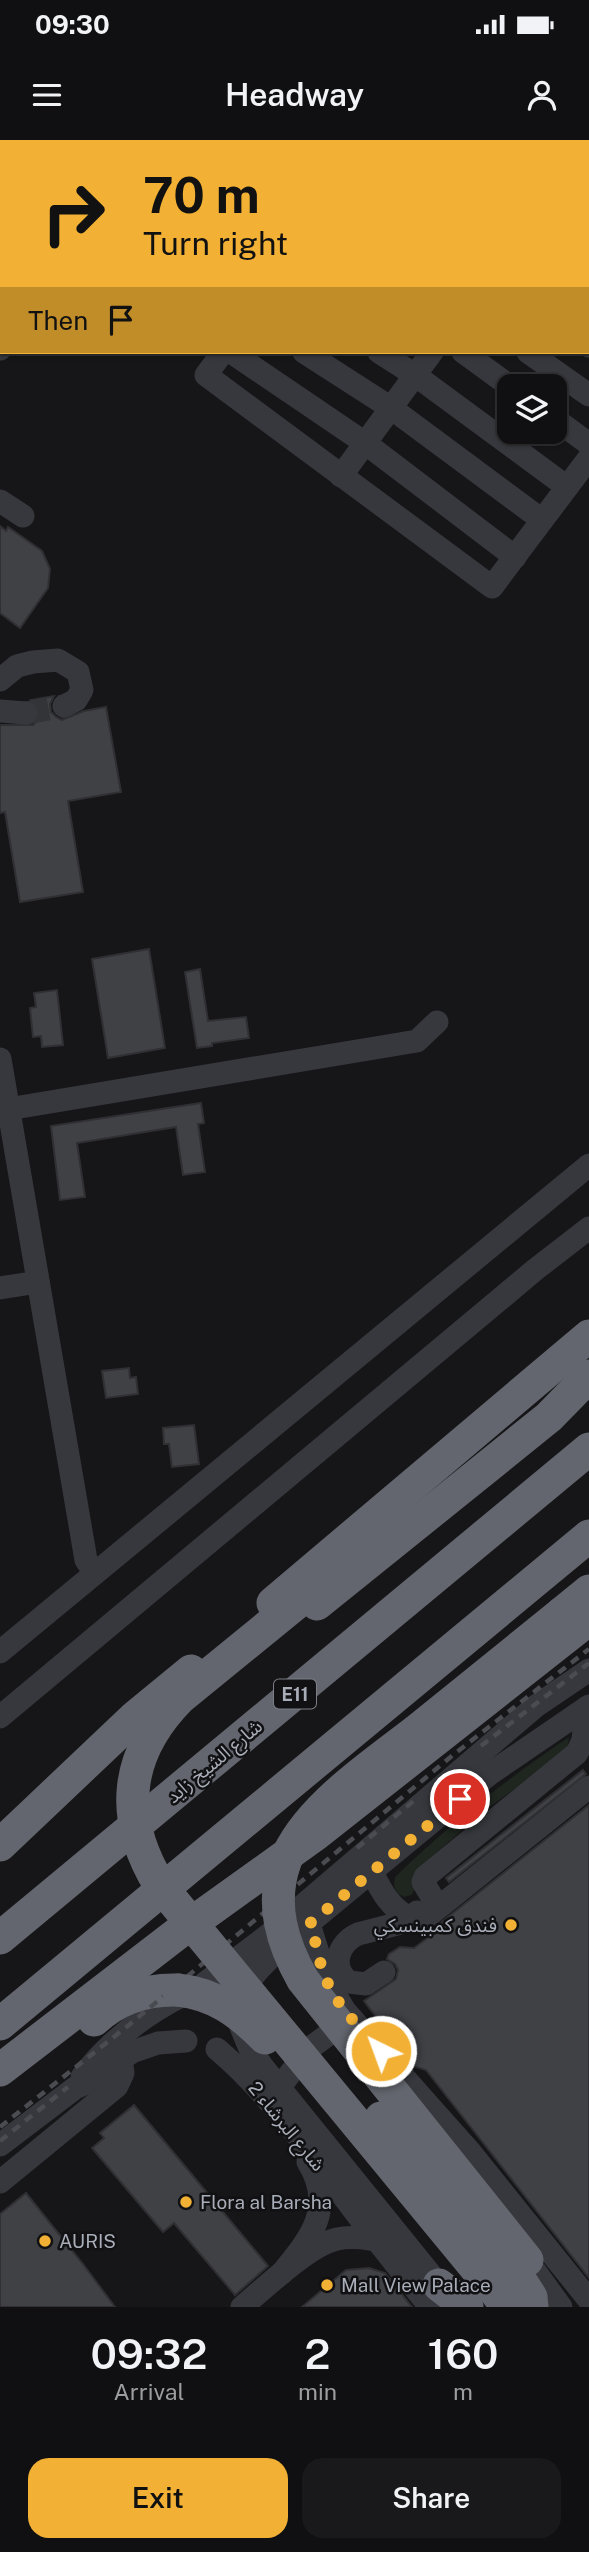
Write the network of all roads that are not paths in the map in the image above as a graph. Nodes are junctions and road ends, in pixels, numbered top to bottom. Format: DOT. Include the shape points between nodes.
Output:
graph roads {
  1 [pos="222,354"];
  2 [pos="234,354"];
  3 [pos="307,354"];
  4 [pos="382,354"];
  5 [pos="431,354"];
  6 [pos="466,354"];
  7 [pos="531,354"];
  8 [pos="415,375"];
  9 [pos="497,377"];
  10 [pos="589,395"];
  11 [pos="390,408"];
  12 [pos="567,428"];
  13 [pos="365,443"];
  14 [pos="589,444"];
  15 [pos="589,458"];
  16 [pos="341,476"];
  17 [pos="567,487"];
  18 [pos="0,501"];
  19 [pos="23,516"];
  20 [pos="542,520"];
  21 [pos="515,557"];
  22 [pos="0,680"];
  23 [pos="64,706"];
  24 [pos="0,711"];
  25 [pos="26,713"];
  26 [pos="437,1022"];
  27 [pos="0,1059"];
  28 [pos="8,1108"];
  29 [pos="589,1165"];
  30 [pos="589,1228"];
  31 [pos="38,1282"];
  32 [pos="0,1288"];
  33 [pos="588,1337"];
  34 [pos="589,1374"];
  35 [pos="589,1449"];
  36 [pos="589,1536"];
  37 [pos="95,1573"];
  38 [pos="589,1591"];
  39 [pos="314,1598"];
  40 [pos="575,1616"];
  41 [pos="0,1652"];
  42 [pos="589,1670"];
  43 [pos="588,1702"];
  44 [pos="0,1717"];
  45 [pos="589,1769"];
  46 [pos="589,1787"];
  47 [pos="0,1844"];
  48 [pos="372,1871"];
  49 [pos="432,1897"];
  50 [pos="413,1920"];
  51 [pos="309,1924"];
  52 [pos="0,1938"];
  53 [pos="384,1972"];
  54 [pos="189,1989"];
  55 [pos="236,1996"];
  56 [pos="351,2018"];
  57 [pos="0,2024"];
  58 [pos="241,2027"];
  59 [pos="186,2041"];
  60 [pos="217,2049"];
  61 [pos="121,2059"];
  62 [pos="0,2070"];
  63 [pos="75,2088"];
  64 [pos="279,2088"];
  65 [pos="0,2097"];
  66 [pos="280,2114"];
  67 [pos="8,2138"];
  68 [pos="393,2167"];
  69 [pos="5,2178"];
  70 [pos="376,2240"];
  71 [pos="527,2260"];
  72 [pos="282,2273"];
  73 [pos="442,2300"];
  74 [pos="589,2300"];
  75 [pos="242,2307"];
  76 [pos="467,2307"];
  77 [pos="508,2307"];
  78 [pos="532,2307"];
  79 [pos="561,2307"];
  1 -- 16 [label="street" via="206,376"];
  2 -- 13 [label="street"];
  3 -- 11 [label="street"];
  4 -- 8 [label="street"];
  5 -- 8 [label="street"];
  6 -- 9 [label="street"];
  7 -- 10 [label="street"];
  8 -- 11 [label="street"];
  8 -- 17 [label="street"];
  11 -- 13 [label="street"];
  11 -- 20 [label="street"];
  12 -- 14 [label="street"];
  13 -- 16 [label="street"];
  13 -- 21 [label="street"];
  15 -- 17 [label="street"];
  16 -- 21 [label="street" via="492,587"];
  17 -- 20 [label="street"];
  18 -- 19 [label="street"];
  20 -- 21 [label="street"];
  22 -- 23 [label="street" via="17,666 58,660 78,672 82,690"];
  24 -- 25 [label="street"];
  26 -- 28 [label="street" via="417,1041"];
  27 -- 28 [label="street"];
  28 -- 31 [label="street"];
  29 -- 37 [label="street"];
  30 -- 44 [label="street"];
  31 -- 32 [label="street"];
  31 -- 37 [label="street" via="86,1560"];
  33 -- 47 [label="highway" via="135,1717"];
  34 -- 39 [label="highway" via="549,1417"];
  35 -- 52 [label="highway, شارع الشيخ زايد / E11"];
  36 -- 57 [label="highway"];
  37 -- 41 [label="street"];
  38 -- 40 [label="highway"];
  39 -- 68 [label="highway, bridge" via="162,1716 138,1761 132,1812 141,1850 159,1884"];
  39 -- 78 [label="highway" via="179,1722 154,1770 150,1797 155,1842 171,1875 524,2286"];
  40 -- 62 [label="highway" via="316,1834 118,1977"];
  40 -- 71 [label="highway, bridge" via="328,1804 294,1842 279,1886 282,1935 303,1980"];
  42 -- 54 [label="street" via="536,1706 267,1936"];
  43 -- 48 [label="street"];
  43 -- 49 [label="street" via="577,1753 425,1877 423,1882"];
  45 -- 49 [label="street"];
  46 -- 50 [label="street" via="428,1916"];
  48 -- 50 [label="street" via="390,1904"];
  48 -- 51 [label="street"];
  49 -- 50 [label="street"];
  50 -- 53 [label="street" via="358,1934 341,1948 339,1969 349,1982 366,1984"];
  51 -- 55 [label="street" via="267,1960"];
  51 -- 56 [label="street" via="327,1981"];
  54 -- 55 [label="street" via="222,1986"];
  54 -- 59 [label="street" via="176,2010 177,2027"];
  54 -- 63 [label="street" via="117,2038"];
  54 -- 65 [label="highway" via="144,1993 111,2006"];
  54 -- 68 [label="highway, bridge" via="242,2015"];
  55 -- 58 [label="street" via="243,2011"];
  56 -- 64 [label="street" via="310,2048"];
  56 -- 74 [label="street" via="471,2153"];
  58 -- 60 [label="street" via="232,2042"];
  58 -- 64 [label="street, شارع البرشاء 2" via="250,2049"];
  59 -- 60 [label="street" via="200,2049"];
  59 -- 61 [label="street" via="158,2043"];
  60 -- 66 [label="street, شارع البرشاء 2"];
  61 -- 63 [label="street"];
  61 -- 69 [label="street" via="123,2073 117,2086"];
  63 -- 67 [label="street"];
  64 -- 73 [label="street, شارع البرشاء 2"];
  66 -- 70 [label="street, شارع البرشاء 2"];
  66 -- 72 [label="street" via="314,2174 320,2202 314,2230"];
  67 -- 69 [label="street"];
  68 -- 77 [label="highway, bridge"];
  70 -- 72 [label="street" via="348,2237 331,2241"];
  70 -- 73 [label="street, شارع البرشاء 2"];
  71 -- 79 [label="street"];
  72 -- 75 [label="street"];
  73 -- 76 [label="highway"];
}
